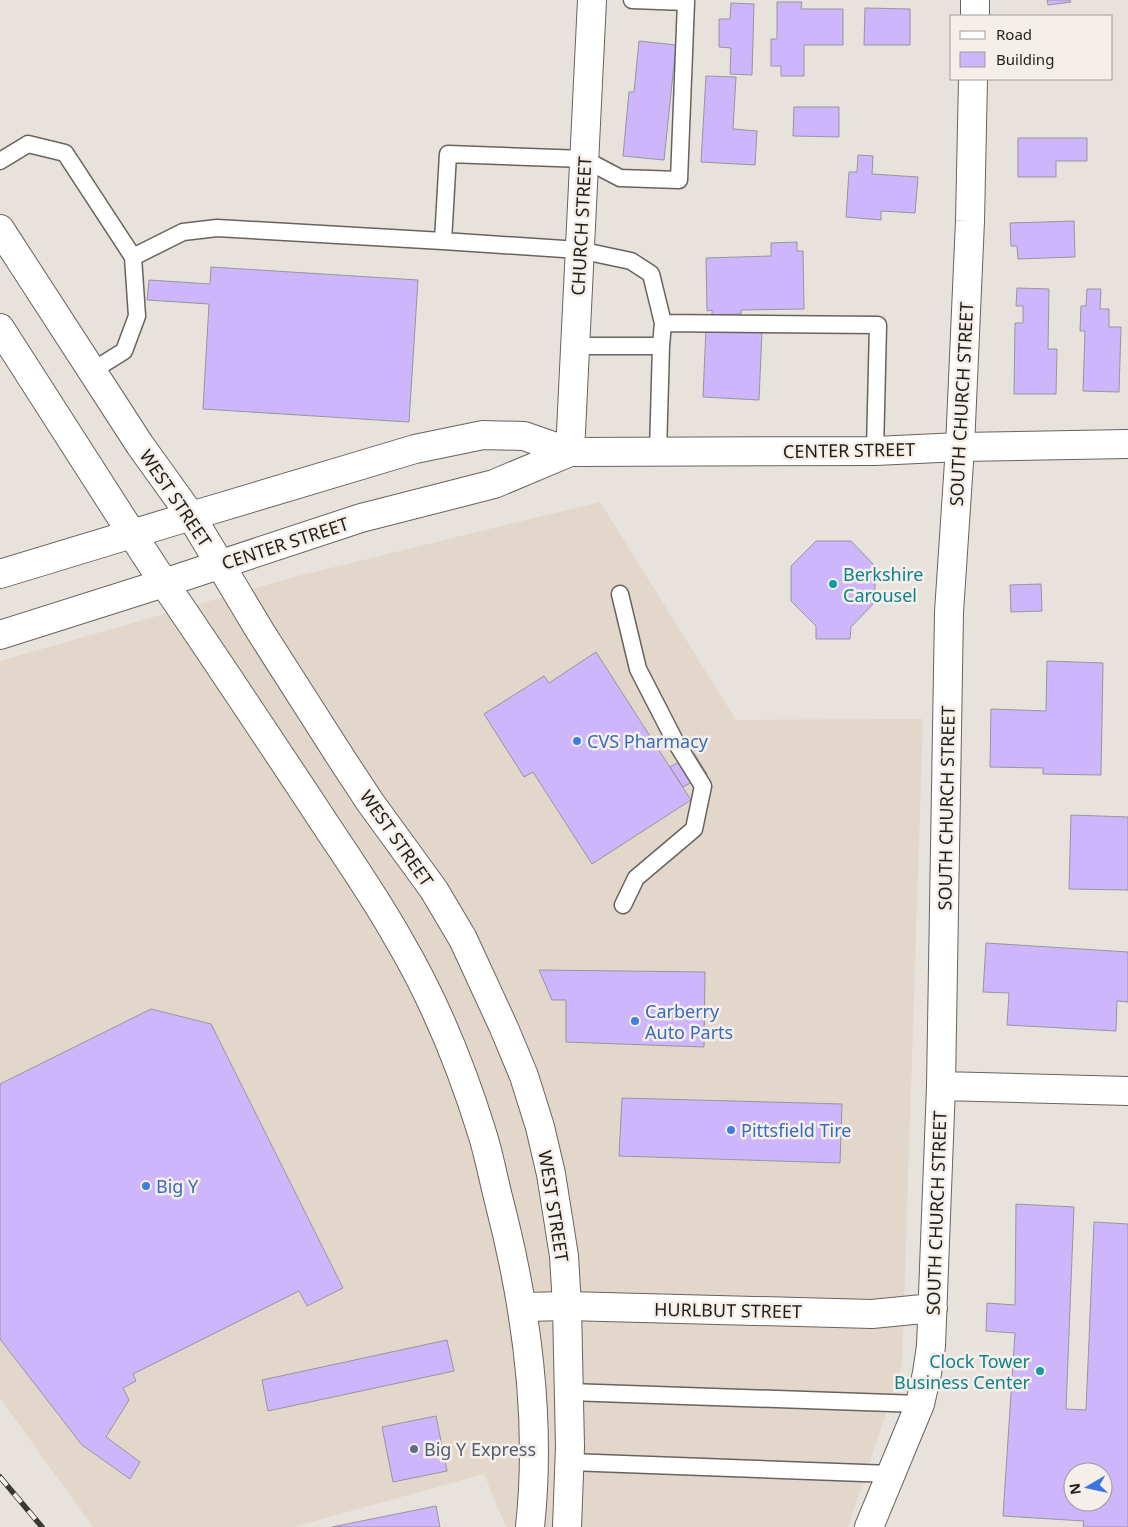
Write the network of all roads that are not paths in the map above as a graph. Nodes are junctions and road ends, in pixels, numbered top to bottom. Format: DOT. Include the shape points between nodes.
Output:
graph roads {
  1 [pos="592,0"];
  2 [pos="632,0"];
  3 [pos="975,0"];
  4 [pos="975,15"];
  5 [pos="973,80"];
  6 [pos="584,158"];
  7 [pos="0,161"];
  8 [pos="0,229"];
  9 [pos="442,240"];
  10 [pos="579,250"];
  11 [pos="133,257"];
  12 [pos="663,323"];
  13 [pos="1,330"];
  14 [pos="575,346"];
  15 [pos="660,346"];
  16 [pos="92,371"];
  17 [pos="1128,444"];
  18 [pos="960,447"];
  19 [pos="875,451"];
  20 [pos="570,452"];
  21 [pos="658,452"];
  22 [pos="191,516"];
  23 [pos="132,534"];
  24 [pos="220,564"];
  25 [pos="0,574"];
  26 [pos="164,582"];
  27 [pos="620,594"];
  28 [pos="0,634"];
  29 [pos="623,906"];
  30 [pos="941,1086"];
  31 [pos="1128,1091"];
  32 [pos="567,1306"];
  33 [pos="523,1307"];
  34 [pos="933,1308"];
  35 [pos="569,1392"];
  36 [pos="920,1404"];
  37 [pos="570,1462"];
  38 [pos="891,1474"];
  39 [pos="530,1527"];
  40 [pos="566,1527"];
  41 [pos="869,1527"];
  1 -- 6 [label="main road, CHURCH STREET"];
  2 -- 6 [label="lane" via="686,2 679,180 620,178"];
  3 -- 4 [label="main road"];
  5 -- 18 [label="main road, SOUTH CHURCH STREET"];
  6 -- 9 [label="lane" via="448,154"];
  6 -- 10 [label="main road, CHURCH STREET"];
  7 -- 11 [label="lane" via="28,144 65,153"];
  8 -- 16 [label="main road, WEST STREET"];
  9 -- 10 [label="lane"];
  9 -- 11 [label="lane" via="217,228 182,232"];
  10 -- 12 [label="lane" via="631,261 651,274"];
  10 -- 14 [label="main road, CHURCH STREET"];
  11 -- 16 [label="lane" via="137,316 124,351"];
  12 -- 15 [label="lane"];
  12 -- 19 [label="lane" via="878,325"];
  13 -- 23 [label="main road"];
  14 -- 15 [label="lane"];
  14 -- 20 [label="main road, CHURCH STREET"];
  15 -- 21 [label="lane"];
  16 -- 22 [label="main road, WEST STREET"];
  17 -- 18 [label="main road, CENTER STREET"];
  18 -- 19 [label="main road, CENTER STREET"];
  18 -- 30 [label="main road, SOUTH CHURCH STREET" via="949,612"];
  19 -- 21 [label="main road, CENTER STREET"];
  20 -- 21 [label="main road, CENTER STREET"];
  20 -- 22 [label="main road, CENTER STREET" via="524,436 483,435 415,449"];
  20 -- 24 [label="main road, CENTER STREET" via="494,484 361,518"];
  22 -- 23 [label="main road, CENTER STREET"];
  22 -- 24 [label="main road, WEST STREET"];
  23 -- 25 [label="main road, CENTER STREET"];
  23 -- 26 [label="main road"];
  24 -- 26 [label="main road, CENTER STREET"];
  24 -- 32 [label="main road, WEST STREET" via="370,802 434,890 483,981 524,1076 540,1127 559,1220"];
  26 -- 28 [label="main road, CENTER STREET"];
  26 -- 33 [label="main road" via="358,874 423,985 462,1074 484,1138"];
  27 -- 29 [label="lane" via="638,670 703,786 694,829 636,878"];
  30 -- 31 [label="main road"];
  30 -- 34 [label="main road, SOUTH CHURCH STREET"];
  32 -- 33 [label="main road, HURLBUT STREET"];
  32 -- 34 [label="main road, HURLBUT STREET" via="872,1314"];
  32 -- 35 [label="main road, WEST STREET"];
  33 -- 39 [label="main road" via="533,1404 534,1478"];
  34 -- 36 [label="main road, SOUTH CHURCH STREET" via="929,1364"];
  35 -- 36 [label="lane"];
  35 -- 37 [label="main road, WEST STREET"];
  36 -- 38 [label="main road, SOUTH CHURCH STREET"];
  37 -- 38 [label="lane"];
  37 -- 40 [label="main road, WEST STREET"];
  38 -- 41 [label="main road, SOUTH CHURCH STREET"];
}
